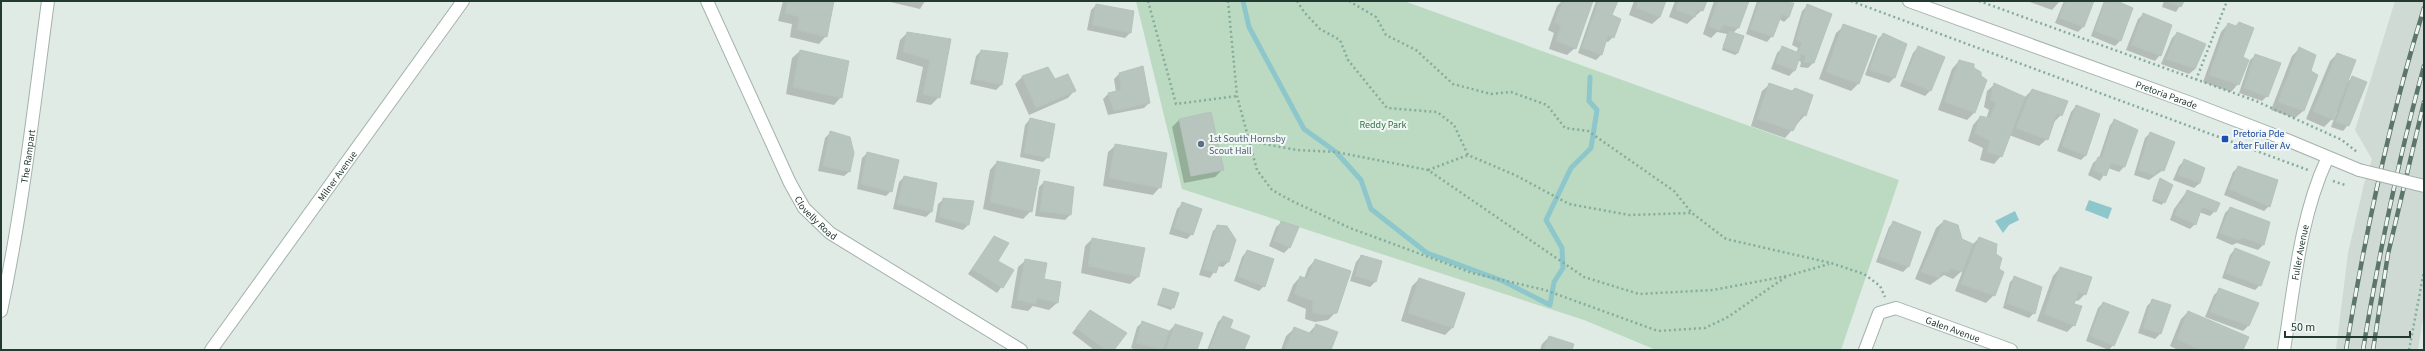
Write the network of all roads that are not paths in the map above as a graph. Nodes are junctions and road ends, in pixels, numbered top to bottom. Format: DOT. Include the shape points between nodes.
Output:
graph roads {
  1 [pos="48,1"];
  2 [pos="464,1"];
  3 [pos="707,1"];
  4 [pos="1909,1"];
  5 [pos="2327,159"];
  6 [pos="2424,186"];
  7 [pos="1,311"];
  8 [pos="211,350"];
  9 [pos="1020,350"];
  10 [pos="1864,350"];
  11 [pos="2011,350"];
  12 [pos="2284,350"];
  1 -- 7 [label="street, The Rampart" via="15,248"];
  2 -- 8 [label="street, Milner Avenue"];
  3 -- 9 [label="street, Clovelly Road" via="790,184 804,208 830,233"];
  4 -- 5 [label="street, Pretoria Parade" via="2188,102 2287,140"];
  5 -- 6 [label="street, Pretoria Parade, bridge" via="2359,170"];
  5 -- 12 [label="street, Fuller Avenue" via="2309,212"];
  10 -- 11 [label="street, Galen Avenue" via="1879,313 1893,308"];
}
